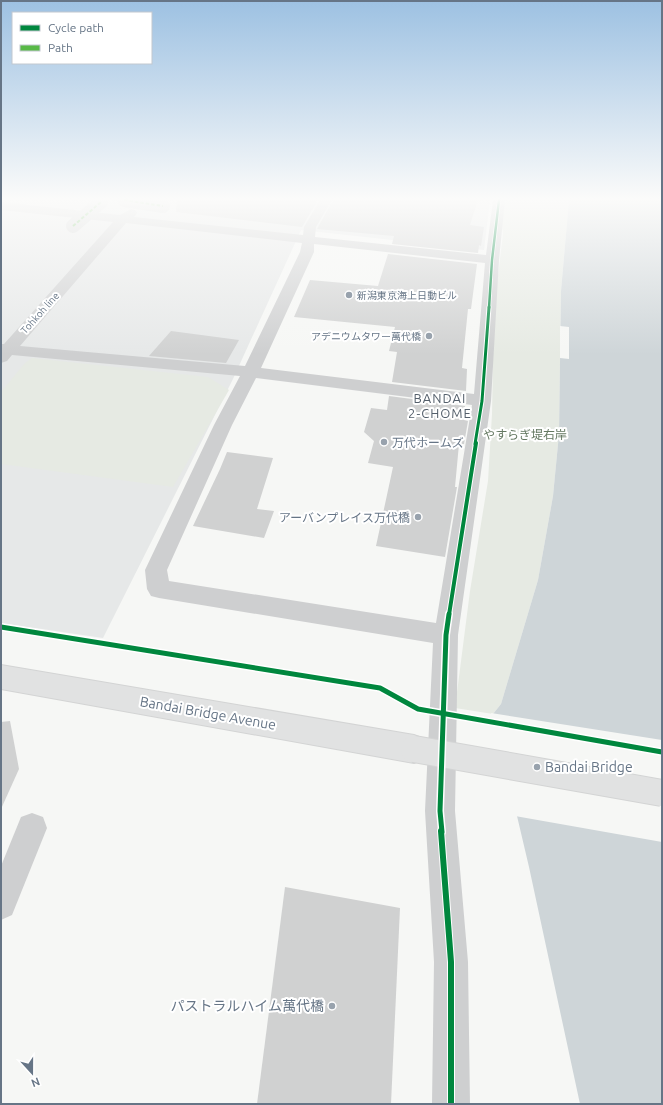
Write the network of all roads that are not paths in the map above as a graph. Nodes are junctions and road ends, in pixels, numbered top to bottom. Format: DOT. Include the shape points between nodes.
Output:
graph roads {
  1 [pos="94,252"];
  2 [pos="307,252"];
  3 [pos="415,252"];
  4 [pos="493,252"];
  5 [pos="492,260"];
  6 [pos="3,352"];
  7 [pos="251,372"];
  8 [pos="482,401"];
  9 [pos="446,635"];
  10 [pos="1,677"];
  11 [pos="662,793"];
  12 [pos="32,828"];
  13 [pos="1,904"];
  14 [pos="451,1104"];
  1 -- 6 [label="street, Tohkoh line"];
  2 -- 7 [label="street"];
  3 -- 5 [label="street"];
  4 -- 5 [label="street"];
  5 -- 8 [label="street"];
  6 -- 7 [label="street"];
  7 -- 8 [label="street"];
  7 -- 9 [label="street" via="223,424 156,570 159,589"];
  8 -- 9 [label="street"];
  9 -- 14 [label="street" via="440,811 451,962"];
  10 -- 11 [label="highway, Bandai Bridge Avenue, bridge"];
  12 -- 13 [label="street"];
}
